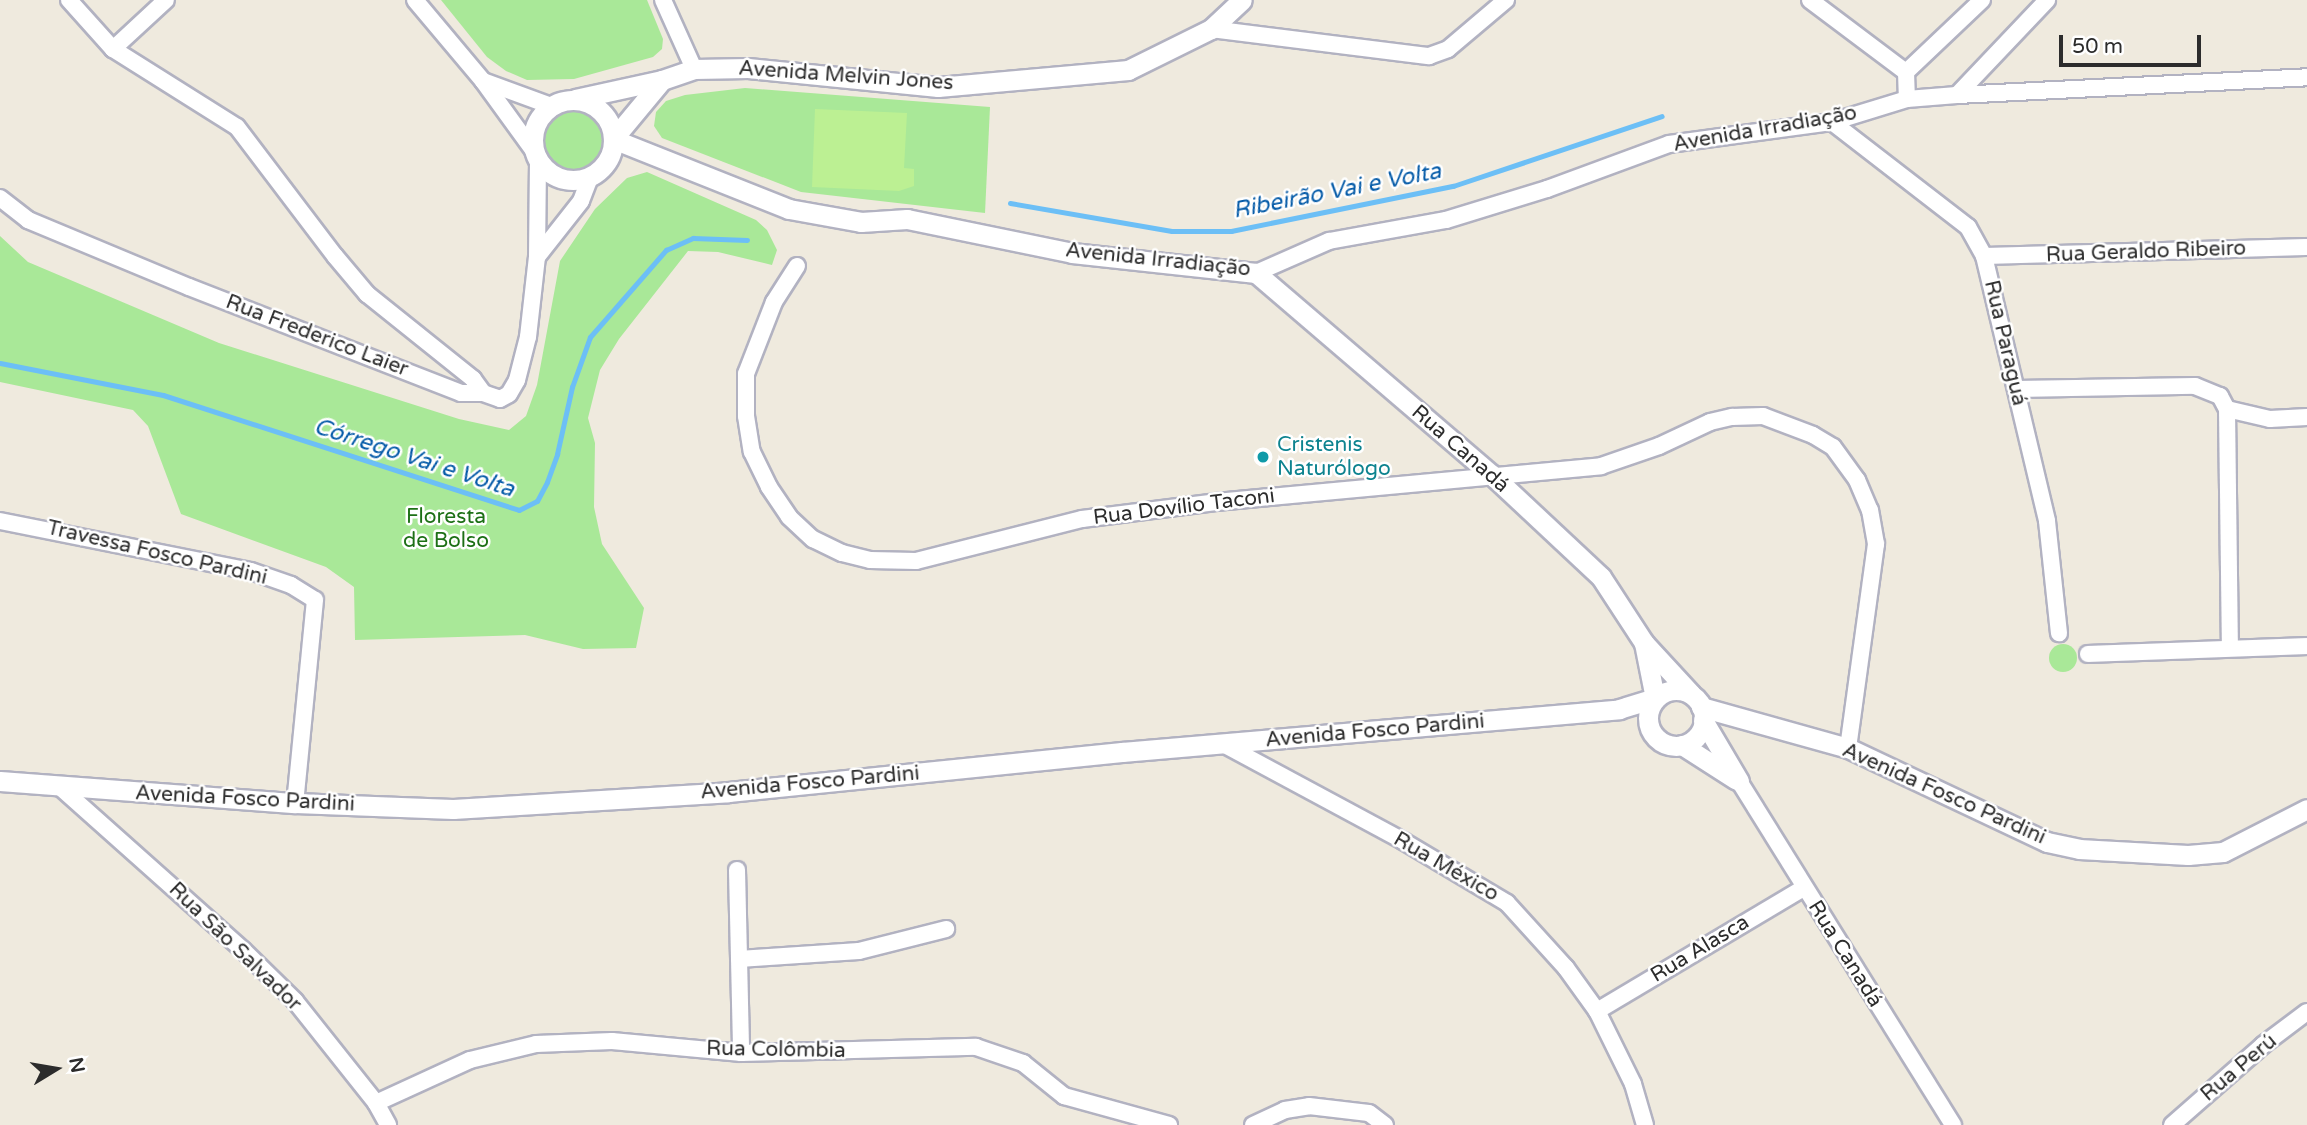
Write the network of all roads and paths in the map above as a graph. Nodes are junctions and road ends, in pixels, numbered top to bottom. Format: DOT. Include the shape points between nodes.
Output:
graph roads {
  1 [pos="69,0"];
  2 [pos="166,0"];
  3 [pos="415,0"];
  4 [pos="663,0"];
  5 [pos="1242,0"];
  6 [pos="1506,0"];
  7 [pos="1811,0"];
  8 [pos="1982,0"];
  9 [pos="2047,0"];
  10 [pos="1211,29"];
  11 [pos="113,49"];
  12 [pos="694,69"];
  13 [pos="1906,72"];
  14 [pos="2307,77"];
  15 [pos="662,80"];
  16 [pos="483,81"];
  17 [pos="1957,95"];
  18 [pos="575,99"];
  19 [pos="1907,99"];
  20 [pos="551,106"];
  21 [pos="1832,122"];
  22 [pos="613,139"];
  23 [pos="649,155"];
  24 [pos="536,156"];
  25 [pos="609,159"];
  26 [pos="590,177"];
  27 [pos="0,198"];
  28 [pos="2307,247"];
  29 [pos="1984,256"];
  30 [pos="537,257"];
  31 [pos="797,266"];
  32 [pos="1256,273"];
  33 [pos="2016,389"];
  34 [pos="483,393"];
  35 [pos="2227,409"];
  36 [pos="2307,417"];
  37 [pos="1492,475"];
  38 [pos="0,521"];
  39 [pos="2059,633"];
  40 [pos="1644,643"];
  41 [pos="2307,646"];
  42 [pos="2230,647"];
  43 [pos="2088,654"];
  44 [pos="1655,698"];
  45 [pos="1698,707"];
  46 [pos="1619,709"];
  47 [pos="1651,732"];
  48 [pos="1225,745"];
  49 [pos="1682,745"];
  50 [pos="1848,748"];
  51 [pos="0,781"];
  52 [pos="1739,781"];
  53 [pos="60,787"];
  54 [pos="295,803"];
  55 [pos="2307,809"];
  56 [pos="737,870"];
  57 [pos="1803,887"];
  58 [pos="946,929"];
  59 [pos="739,959"];
  60 [pos="1597,1012"];
  61 [pos="2307,1012"];
  62 [pos="741,1053"];
  63 [pos="376,1103"];
  64 [pos="1142,1121"];
  65 [pos="388,1125"];
  66 [pos="1169,1125"];
  67 [pos="1253,1125"];
  68 [pos="1385,1125"];
  69 [pos="1645,1125"];
  70 [pos="1952,1125"];
  71 [pos="2172,1125"];
  1 -- 11 [label="street"];
  2 -- 11 [label="street"];
  3 -- 16 [label="street"];
  4 -- 12 [label="street"];
  5 -- 10 [label="street, Avenida Melvin Jones"];
  6 -- 10 [label="street" via="1448,49 1429,56"];
  7 -- 13 [label="street"];
  8 -- 13 [label="street"];
  9 -- 17 [label="street"];
  10 -- 12 [label="street, Avenida Melvin Jones" via="1128,70 938,87 748,68"];
  11 -- 34 [label="street" via="237,127 367,294 472,379"];
  12 -- 15 [label="street, Avenida Melvin Jones"];
  13 -- 19 [label="street"];
  14 -- 17 [label="street, Avenida Irradiação"];
  15 -- 18 [label="street, Avenida Melvin Jones"];
  15 -- 22 [label="street"];
  16 -- 20 [label="street"];
  16 -- 24 [label="street"];
  17 -- 19 [label="street, Avenida Irradiação"];
  18 -- 20 [label="street"];
  18 -- 22 [label="street" via="606,117"];
  19 -- 21 [label="street, Avenida Irradiação"];
  20 -- 24 [label="street" via="535,125"];
  21 -- 29 [label="street, Rua Paraguá" via="1968,227"];
  21 -- 32 [label="street, Avenida Irradiação" via="1669,144 1446,220 1329,241"];
  22 -- 23 [label="street, Avenida Irradiação"];
  22 -- 25 [label="street"];
  23 -- 25 [label="street"];
  23 -- 32 [label="street, Avenida Irradiação" via="789,209 861,222 907,219 1072,253"];
  24 -- 26 [label="street" via="556,177"];
  24 -- 30 [label="street, Rua Frederico Laier"];
  25 -- 26 [label="street"];
  26 -- 30 [label="street" via="581,201"];
  27 -- 34 [label="street, Rua Frederico Laier" via="28,220 189,287 461,393"];
  28 -- 29 [label="street, Rua Geraldo Ribeiro"];
  29 -- 33 [label="street, Rua Paraguá"];
  30 -- 34 [label="street, Rua Frederico Laier" via="528,338 517,380 500,399"];
  31 -- 37 [label="street, Rua Dovílio Taconi" via="759,333 746,374 746,416 752,452 789,517 813,539 842,553 870,560 916,561 1082,519"];
  32 -- 37 [label="street, Rua Canadá"];
  33 -- 35 [label="street" via="2195,386 2220,396"];
  33 -- 39 [label="street, Rua Paraguá" via="2047,521"];
  35 -- 36 [label="street" via="2270,419"];
  35 -- 42 [label="street"];
  37 -- 40 [label="street, Rua Canadá" via="1601,577"];
  37 -- 50 [label="street, Rua Dovílio Taconi" via="1601,466 1710,422 1732,418 1763,416 1833,447 1857,480 1870,510 1876,544"];
  38 -- 54 [label="street, Travessa Fosco Pardini" via="251,571 315,600"];
  40 -- 44 [label="street"];
  40 -- 45 [label="street"];
  41 -- 42 [label="street"];
  42 -- 43 [label="street"];
  44 -- 45 [label="street" via="1676,690"];
  44 -- 46 [label="street, Avenida Fosco Pardini"];
  44 -- 47 [label="street" via="1648,715"];
  45 -- 49 [label="street" via="1697,736"];
  45 -- 50 [label="street, Avenida Fosco Pardini"];
  45 -- 52 [label="street"];
  46 -- 47 [label="street"];
  46 -- 48 [label="street, Avenida Fosco Pardini"];
  47 -- 49 [label="street" via="1664,744"];
  48 -- 54 [label="street, Avenida Fosco Pardini" via="728,792 453,809"];
  48 -- 60 [label="street, Rua México" via="1507,903 1566,968"];
  49 -- 52 [label="street"];
  50 -- 55 [label="street, Avenida Fosco Pardini" via="2047,842 2079,849 2188,855 2223,852"];
  51 -- 53 [label="street, Avenida Fosco Pardini"];
  52 -- 57 [label="street, Rua Canadá"];
  53 -- 54 [label="street, Avenida Fosco Pardini"];
  53 -- 63 [label="street, Rua São Salvador" via="295,1001"];
  56 -- 59 [label="street"];
  57 -- 60 [label="street, Rua Alasca"];
  57 -- 70 [label="street, Rua Canadá"];
  58 -- 59 [label="street" via="859,951"];
  59 -- 62 [label="street"];
  60 -- 69 [label="street, Rua México" via="1633,1084"];
  61 -- 71 [label="street, Rua Perú"];
  62 -- 63 [label="street, Rua Colômbia" via="612,1041 536,1044 470,1060"];
  62 -- 64 [label="street, Rua Colômbia" via="976,1047 1023,1063 1064,1096"];
  63 -- 65 [label="street, Rua São Salvador"];
  64 -- 66 [label="street, Rua Colômbia"];
  67 -- 68 [label="street" via="1285,1110 1310,1106 1369,1113"];
}
